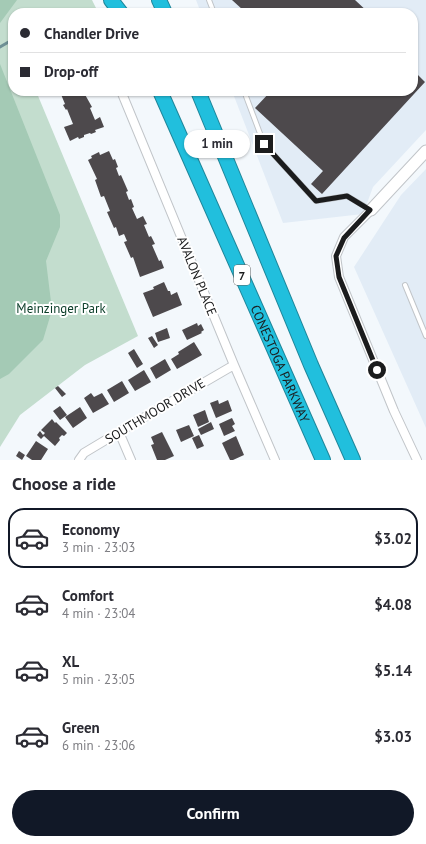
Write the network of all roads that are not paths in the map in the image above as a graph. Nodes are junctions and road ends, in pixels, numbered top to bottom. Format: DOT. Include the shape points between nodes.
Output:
graph roads {
  1 [pos="111,0"];
  2 [pos="117,8"];
  3 [pos="123,96"];
  4 [pos="162,96"];
  5 [pos="200,96"];
  6 [pos="246,96"];
  7 [pos="426,151"];
  8 [pos="370,210"];
  9 [pos="405,285"];
  10 [pos="426,336"];
  11 [pos="234,365"];
  12 [pos="119,432"];
  13 [pos="79,460"];
  14 [pos="131,460"];
  15 [pos="275,460"];
  16 [pos="323,460"];
  17 [pos="353,460"];
  18 [pos="417,460"];
  1 -- 2 [label="highway"];
  3 -- 11 [label="street, AVALON PLACE"];
  4 -- 16 [label="highway, CONESTOGA PARKWAY / 7"];
  5 -- 17 [label="highway, CONESTOGA PARKWAY / 7"];
  6 -- 8 [label="lane" via="264,144 316,201 347,196"];
  7 -- 8 [label="street"];
  8 -- 18 [label="street" via="344,238 336,256 339,277"];
  9 -- 10 [label="lane"];
  11 -- 12 [label="street, SOUTHMOOR DRIVE"];
  11 -- 15 [label="street, AVALON PLACE"];
  12 -- 13 [label="street, SOUTHMOOR DRIVE" via="84,454"];
  12 -- 14 [label="street"];
}
